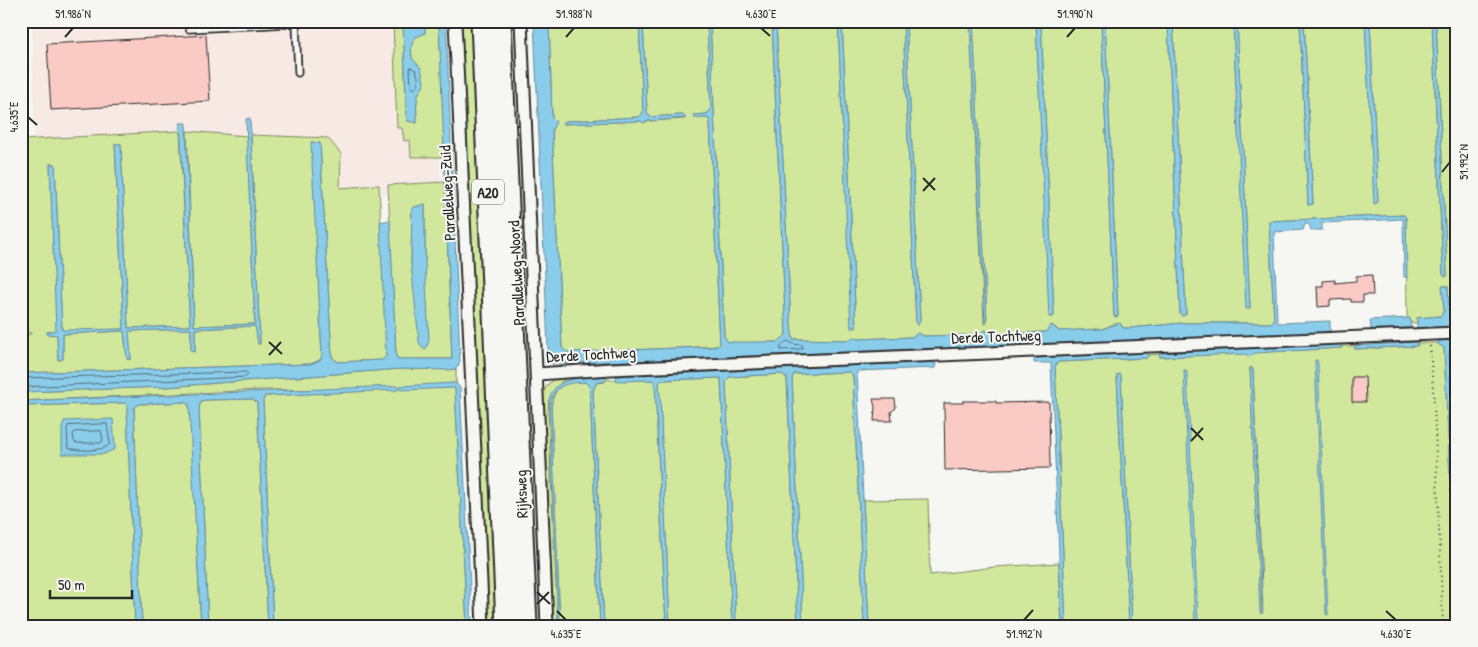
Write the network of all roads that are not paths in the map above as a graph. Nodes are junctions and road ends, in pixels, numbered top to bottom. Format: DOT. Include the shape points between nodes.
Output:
graph roads {
  1 [pos="456,21"];
  2 [pos="482,21"];
  3 [pos="500,21"];
  4 [pos="521,21"];
  5 [pos="269,23"];
  6 [pos="188,29"];
  7 [pos="298,73"];
  8 [pos="1457,333"];
  9 [pos="505,362"];
  10 [pos="537,374"];
  11 [pos="483,626"];
  12 [pos="507,626"];
  13 [pos="526,626"];
  14 [pos="547,626"];
  1 -- 11 [label="street, Parallelweg-Zuid"];
  2 -- 9 [label="highway, A20"];
  3 -- 9 [label="highway, A20"];
  4 -- 10 [label="street, Parallelweg-Noord"];
  5 -- 6 [label="lane"];
  5 -- 7 [label="lane" via="296,23"];
  8 -- 10 [label="street, Derde Tochtweg"];
  9 -- 12 [label="highway, Rijksweg / A20"];
  9 -- 13 [label="highway, Rijksweg / A20"];
  10 -- 14 [label="street, Rijksweg"];
}
